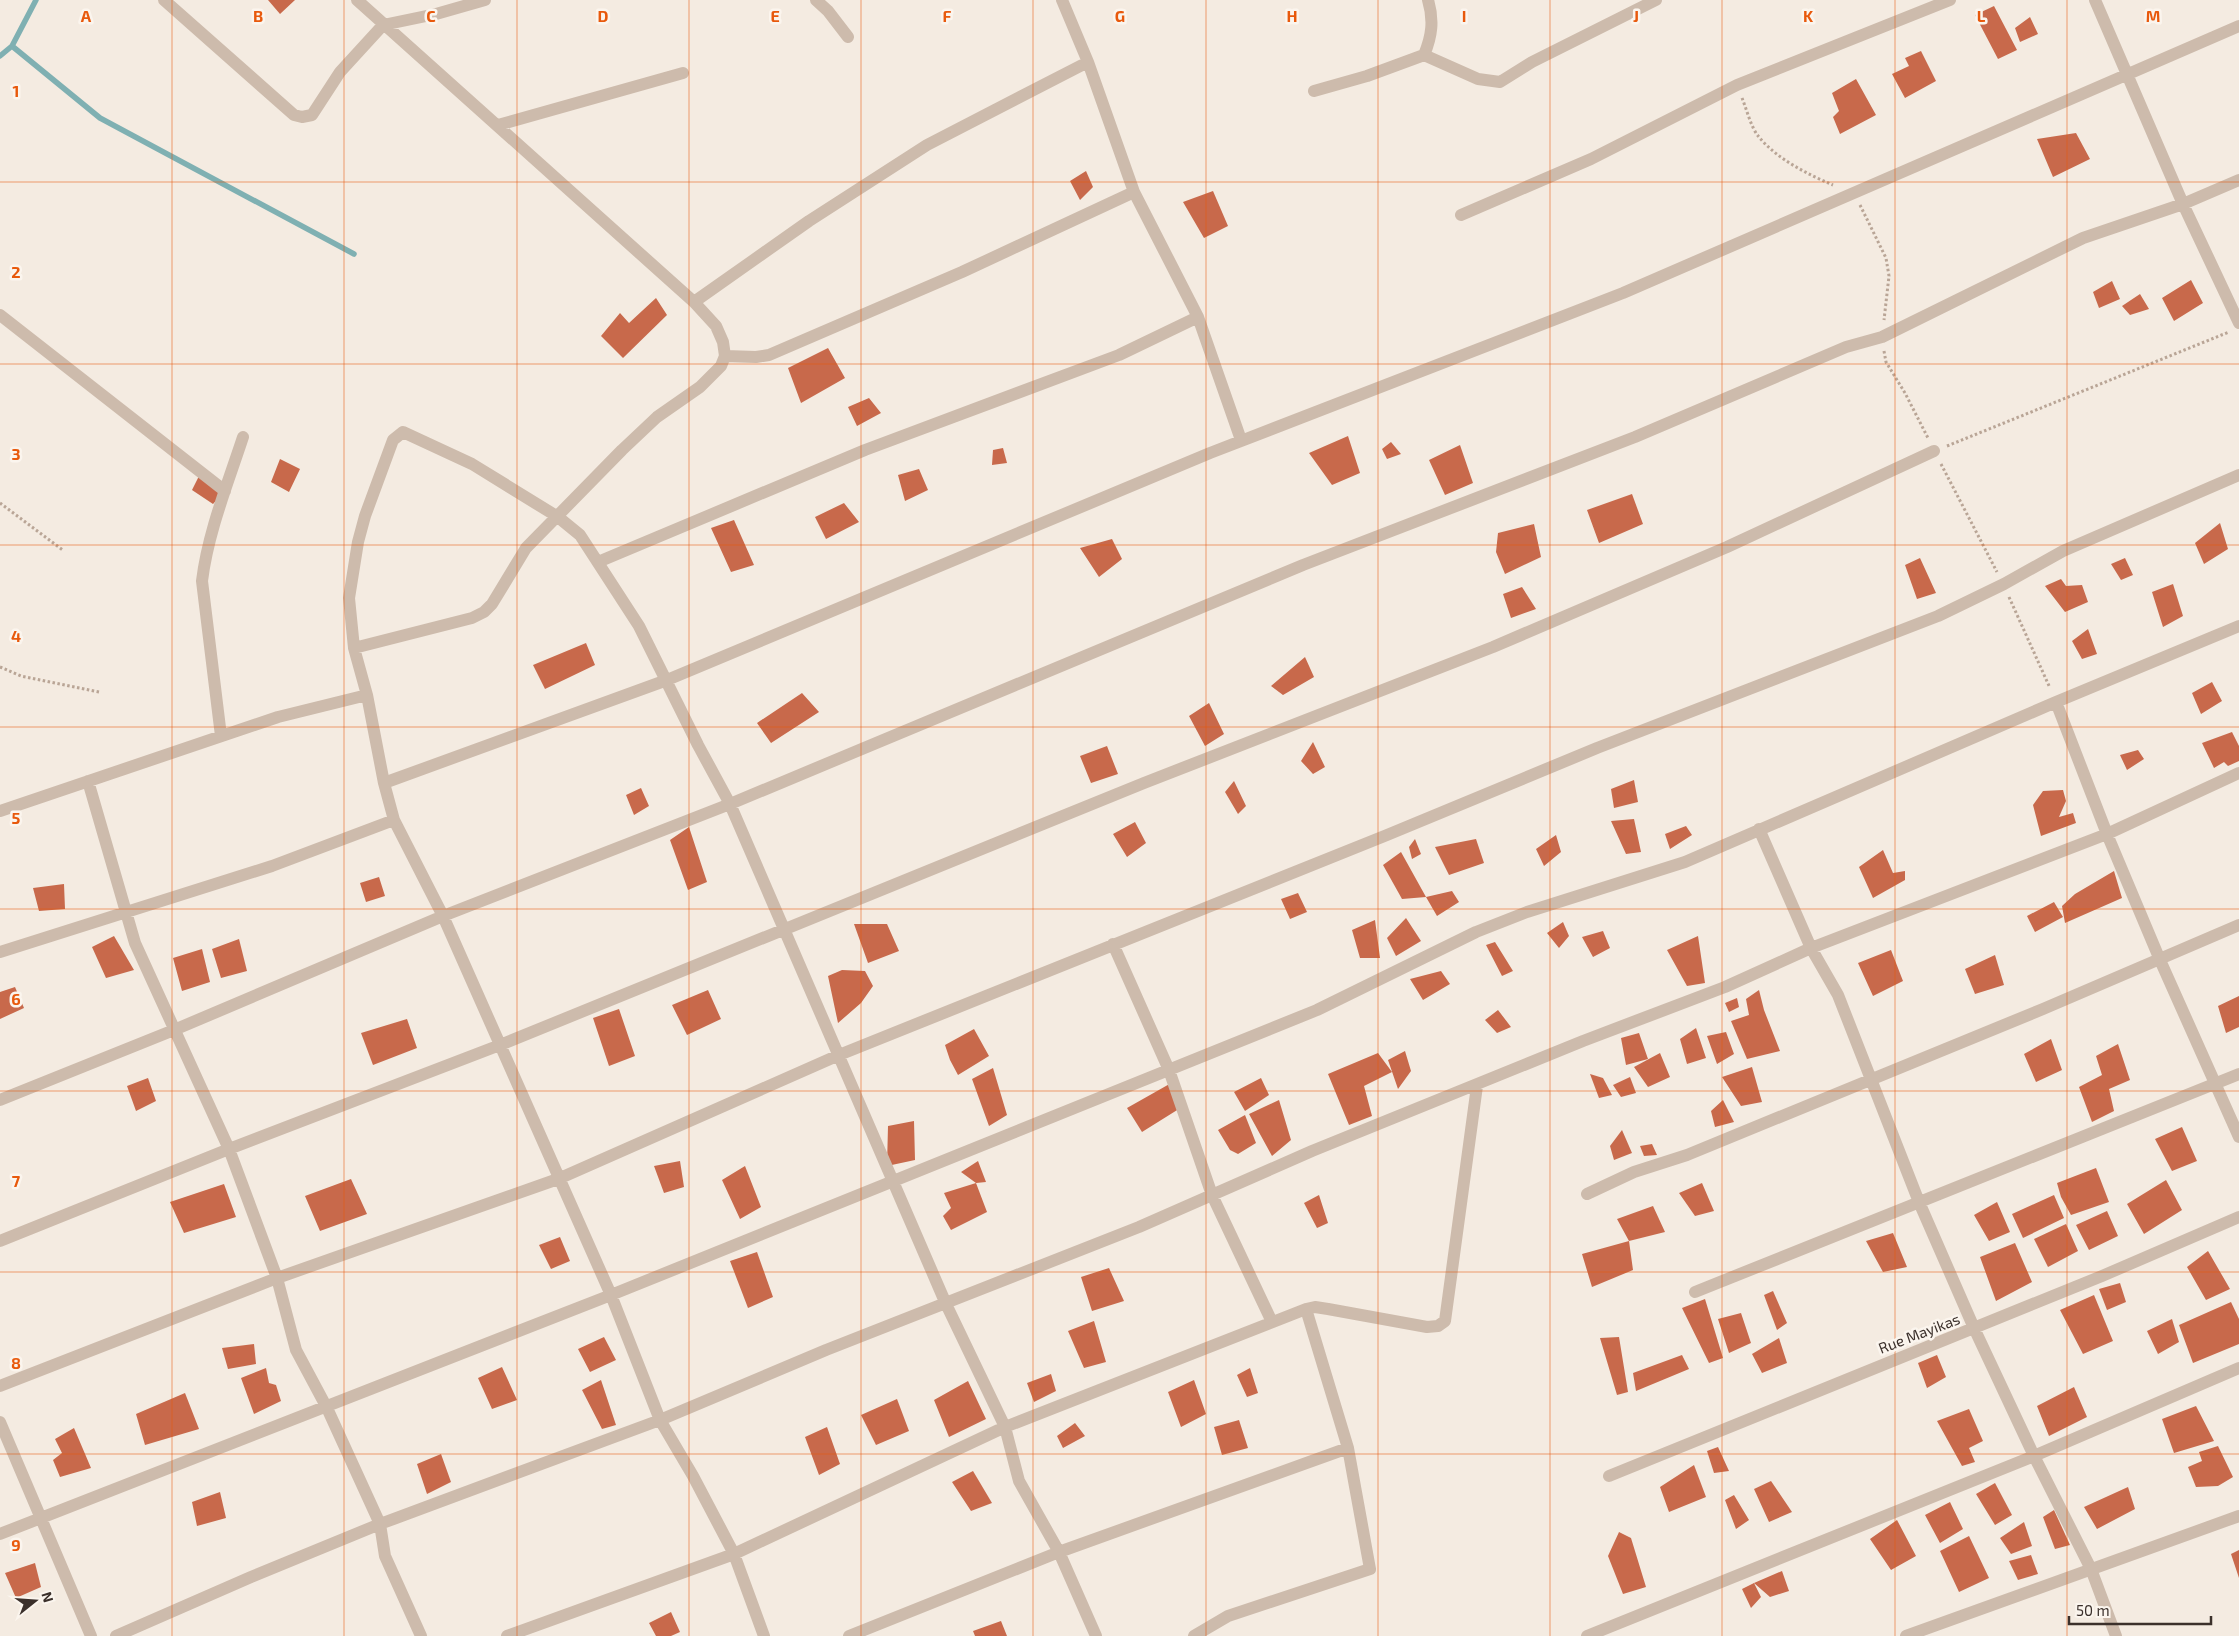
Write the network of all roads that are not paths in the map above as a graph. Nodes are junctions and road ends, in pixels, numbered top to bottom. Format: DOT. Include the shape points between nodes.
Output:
graph roads {
  1 [pos="164,0"];
  2 [pos="357,0"];
  3 [pos="485,0"];
  4 [pos="816,0"];
  5 [pos="1062,0"];
  6 [pos="1428,0"];
  7 [pos="1656,0"];
  8 [pos="1950,0"];
  9 [pos="2095,0"];
  10 [pos="383,25"];
  11 [pos="2239,26"];
  12 [pos="848,38"];
  13 [pos="1424,55"];
  14 [pos="1088,62"];
  15 [pos="683,73"];
  16 [pos="2127,74"];
  17 [pos="1314,91"];
  18 [pos="498,125"];
  19 [pos="2239,180"];
  20 [pos="1134,192"];
  21 [pos="2183,204"];
  22 [pos="1461,215"];
  23 [pos="694,302"];
  24 [pos="0,315"];
  25 [pos="1198,318"];
  26 [pos="2235,327"];
  27 [pos="725,356"];
  28 [pos="243,437"];
  29 [pos="1241,440"];
  30 [pos="1934,451"];
  31 [pos="2239,475"];
  32 [pos="225,491"];
  33 [pos="558,517"];
  34 [pos="598,562"];
  35 [pos="2239,626"];
  36 [pos="354,648"];
  37 [pos="667,680"];
  38 [pos="367,695"];
  39 [pos="2056,702"];
  40 [pos="221,736"];
  41 [pos="2239,773"];
  42 [pos="88,781"];
  43 [pos="384,783"];
  44 [pos="730,804"];
  45 [pos="0,811"];
  46 [pos="394,820"];
  47 [pos="1759,829"];
  48 [pos="2107,834"];
  49 [pos="125,912"];
  50 [pos="443,916"];
  51 [pos="2239,925"];
  52 [pos="785,930"];
  53 [pos="1114,944"];
  54 [pos="1811,948"];
  55 [pos="0,952"];
  56 [pos="2160,960"];
  57 [pos="174,1030"];
  58 [pos="500,1045"];
  59 [pos="839,1056"];
  60 [pos="1169,1070"];
  61 [pos="2239,1074"];
  62 [pos="1870,1079"];
  63 [pos="2216,1085"];
  64 [pos="1477,1086"];
  65 [pos="0,1100"];
  66 [pos="2239,1137"];
  67 [pos="229,1149"];
  68 [pos="558,1179"];
  69 [pos="894,1181"];
  70 [pos="1587,1194"];
  71 [pos="1212,1195"];
  72 [pos="1919,1202"];
  73 [pos="2239,1217"];
  74 [pos="0,1241"];
  75 [pos="278,1278"];
  76 [pos="1695,1292"];
  77 [pos="611,1296"];
  78 [pos="946,1304"];
  79 [pos="1306,1309"];
  80 [pos="1272,1322"];
  81 [pos="1974,1328"];
  82 [pos="2239,1368"];
  83 [pos="0,1386"];
  84 [pos="327,1408"];
  85 [pos="660,1420"];
  86 [pos="0,1422"];
  87 [pos="1005,1427"];
  88 [pos="1348,1448"];
  89 [pos="2034,1456"];
  90 [pos="1609,1476"];
  91 [pos="2239,1516"];
  92 [pos="40,1517"];
  93 [pos="380,1524"];
  94 [pos="0,1534"];
  95 [pos="1059,1552"];
  96 [pos="734,1554"];
  97 [pos="2092,1569"];
  98 [pos="91,1636"];
  99 [pos="116,1636"];
  100 [pos="421,1636"];
  101 [pos="507,1636"];
  102 [pos="764,1636"];
  103 [pos="849,1636"];
  104 [pos="1096,1636"];
  105 [pos="1194,1636"];
  106 [pos="1587,1636"];
  107 [pos="1906,1636"];
  108 [pos="2116,1636"];
  1 -- 10 [label="street" via="294,116 302,117 312,115 340,72"];
  2 -- 10 [label="street"];
  3 -- 10 [label="street"];
  4 -- 12 [label="street"];
  5 -- 14 [label="street"];
  6 -- 13 [label="street" via="1432,35"];
  7 -- 13 [label="street" via="1532,62 1500,82 1478,79"];
  8 -- 22 [label="street" via="1737,85 1591,159"];
  9 -- 16 [label="street"];
  10 -- 18 [label="street"];
  11 -- 16 [label="street"];
  13 -- 17 [label="street"];
  14 -- 20 [label="street"];
  14 -- 23 [label="street" via="927,145"];
  15 -- 18 [label="street"];
  16 -- 21 [label="street"];
  16 -- 29 [label="street" via="1623,294"];
  18 -- 23 [label="street"];
  19 -- 21 [label="street"];
  20 -- 25 [label="street"];
  20 -- 27 [label="street" via="962,272 769,355"];
  21 -- 26 [label="street"];
  21 -- 44 [label="street" via="2083,238 1882,337 1846,347 1635,437 1303,565"];
  23 -- 27 [label="street" via="716,326 724,342"];
  24 -- 32 [label="street"];
  25 -- 29 [label="street"];
  25 -- 34 [label="street" via="1119,355 865,450"];
  27 -- 33 [label="street" via="712,377 657,417"];
  28 -- 32 [label="street"];
  29 -- 37 [label="street"];
  30 -- 52 [label="street" via="1728,548 1502,643 1144,783"];
  31 -- 53 [label="street" via="2064,551 1938,616 1597,748"];
  32 -- 40 [label="street" via="204,563 202,581"];
  33 -- 34 [label="street" via="580,535"];
  33 -- 36 [label="street" via="526,548 484,612 472,618"];
  33 -- 36 [label="street" via="472,464 403,432 394,440 358,542 349,598"];
  34 -- 37 [label="street" via="639,626"];
  35 -- 39 [label="street"];
  36 -- 38 [label="street"];
  37 -- 43 [label="street"];
  37 -- 44 [label="street"];
  38 -- 40 [label="street" via="278,716"];
  38 -- 43 [label="street"];
  39 -- 47 [label="street"];
  39 -- 48 [label="street"];
  40 -- 42 [label="street"];
  41 -- 48 [label="street"];
  42 -- 45 [label="street"];
  42 -- 49 [label="street"];
  43 -- 46 [label="street"];
  44 -- 50 [label="street"];
  44 -- 52 [label="street"];
  46 -- 49 [label="street" via="272,866"];
  46 -- 50 [label="street"];
  47 -- 54 [label="street"];
  47 -- 60 [label="street" via="1685,862 1527,912 1476,932 1317,1010"];
  48 -- 54 [label="street"];
  48 -- 56 [label="street"];
  49 -- 55 [label="street"];
  49 -- 57 [label="street" via="135,943"];
  50 -- 57 [label="street"];
  50 -- 58 [label="street"];
  51 -- 56 [label="street"];
  52 -- 58 [label="street"];
  52 -- 59 [label="street"];
  53 -- 59 [label="street"];
  53 -- 60 [label="street"];
  54 -- 62 [label="street" via="1838,996"];
  54 -- 64 [label="street" via="1724,988"];
  56 -- 62 [label="street"];
  56 -- 63 [label="street"];
  57 -- 65 [label="street"];
  57 -- 67 [label="street"];
  58 -- 67 [label="street"];
  58 -- 68 [label="street"];
  59 -- 68 [label="street"];
  59 -- 69 [label="street"];
  60 -- 69 [label="street"];
  60 -- 71 [label="street"];
  61 -- 63 [label="street"];
  62 -- 70 [label="street" via="1687,1155 1634,1172"];
  62 -- 72 [label="street"];
  63 -- 66 [label="street"];
  63 -- 72 [label="street"];
  64 -- 71 [label="street" via="1312,1151"];
  64 -- 79 [label="street" via="1445,1321 1438,1326 1427,1327 1328,1308"];
  67 -- 74 [label="street"];
  67 -- 75 [label="street"];
  68 -- 75 [label="street"];
  68 -- 77 [label="street"];
  69 -- 77 [label="street"];
  69 -- 78 [label="street"];
  71 -- 78 [label="street"];
  71 -- 80 [label="street"];
  72 -- 76 [label="street"];
  72 -- 81 [label="street"];
  73 -- 81 [label="street, Rue Mayikas"];
  75 -- 83 [label="street"];
  75 -- 84 [label="street" via="296,1350"];
  77 -- 84 [label="street"];
  77 -- 85 [label="street"];
  78 -- 85 [label="street"];
  78 -- 87 [label="street"];
  79 -- 80 [label="street"];
  79 -- 88 [label="street"];
  80 -- 87 [label="street"];
  81 -- 89 [label="street"];
  81 -- 90 [label="street, Rue Mayikas"];
  82 -- 89 [label="street"];
  84 -- 92 [label="street"];
  84 -- 93 [label="street"];
  85 -- 93 [label="street"];
  85 -- 96 [label="street"];
  86 -- 92 [label="street"];
  87 -- 95 [label="street" via="1019,1481"];
  87 -- 96 [label="street"];
  88 -- 95 [label="street"];
  88 -- 105 [label="street" via="1370,1569 1228,1616"];
  89 -- 97 [label="street"];
  89 -- 106 [label="street"];
  91 -- 97 [label="street"];
  92 -- 94 [label="street"];
  92 -- 98 [label="street"];
  93 -- 99 [label="street"];
  93 -- 100 [label="street" via="385,1556"];
  95 -- 103 [label="street"];
  95 -- 104 [label="street"];
  96 -- 101 [label="street"];
  96 -- 102 [label="street"];
  97 -- 107 [label="street"];
  97 -- 108 [label="street"];
}
